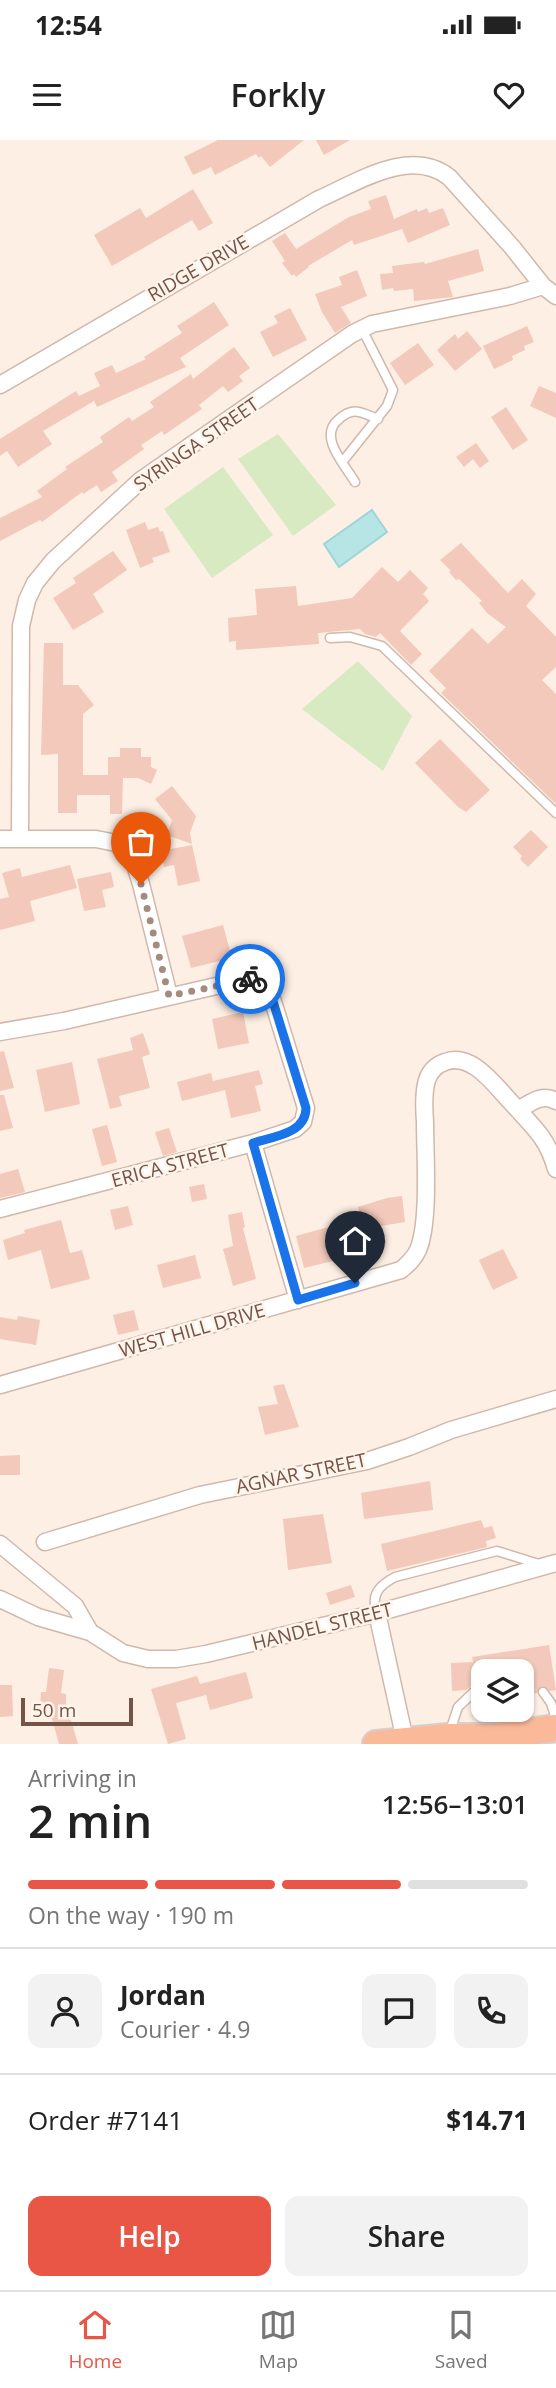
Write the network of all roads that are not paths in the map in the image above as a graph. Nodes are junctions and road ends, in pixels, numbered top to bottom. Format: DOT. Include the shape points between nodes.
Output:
graph roads {
  1 [pos="550,291"];
  2 [pos="362,330"];
  3 [pos="0,385"];
  4 [pos="378,419"];
  5 [pos="343,461"];
  6 [pos="355,482"];
  7 [pos="330,638"];
  8 [pos="556,813"];
  9 [pos="0,839"];
  10 [pos="20,839"];
  11 [pos="169,996"];
  12 [pos="0,1032"];
  13 [pos="556,1101"];
  14 [pos="518,1110"];
  15 [pos="253,1143"];
  16 [pos="556,1169"];
  17 [pos="0,1209"];
  18 [pos="298,1300"];
  19 [pos="0,1385"];
  20 [pos="556,1399"];
  21 [pos="44,1542"];
  22 [pos="0,1544"];
  23 [pos="550,1565"];
  24 [pos="0,1600"];
  25 [pos="377,1613"];
  26 [pos="90,1632"];
  27 [pos="544,1692"];
  28 [pos="471,1695"];
  29 [pos="556,1719"];
  30 [pos="556,1728"];
  31 [pos="448,1737"];
  32 [pos="405,1740"];
  33 [pos="376,1744"];
  1 -- 2 [label="street, SYRINGA STREET" via="386,321"];
  1 -- 3 [label="street, RIDGE DRIVE" via="449,177 426,164 402,166 319,199"];
  2 -- 4 [label="lane" via="392,386"];
  2 -- 10 [label="street, SYRINGA STREET" via="141,480 35,583 21,626"];
  4 -- 5 [label="lane"];
  4 -- 5 [label="lane" via="351,411 333,424 330,437"];
  5 -- 6 [label="lane"];
  7 -- 8 [label="lane" via="350,637 382,646"];
  9 -- 10 [label="street"];
  10 -- 11 [label="street" via="96,839 116,843 125,851 138,874"];
  11 -- 12 [label="street"];
  11 -- 15 [label="street, ERICA STREET" via="251,978 271,995 306,1115 295,1129"];
  13 -- 14 [label="street" via="539,1098"];
  14 -- 16 [label="street" via="547,1143"];
  14 -- 18 [label="street, WEST HILL DRIVE" via="468,1062 454,1059 436,1066 426,1082 424,1099 426,1186 419,1249 401,1270"];
  15 -- 17 [label="street, ERICA STREET"];
  15 -- 18 [label="street"];
  18 -- 19 [label="street, WEST HILL DRIVE"];
  20 -- 21 [label="street, AGNAR STREET" via="367,1461 200,1494"];
  22 -- 26 [label="street" via="75,1606"];
  23 -- 25 [label="street, HANDEL STREET"];
  23 -- 25 [label="lane" via="497,1551 395,1577 379,1588 374,1599"];
  24 -- 26 [label="street"];
  25 -- 26 [label="street, HANDEL STREET" via="176,1659 123,1653"];
  25 -- 32 [label="street"];
  27 -- 29 [label="lane"];
  28 -- 31 [label="lane" via="458,1707"];
  30 -- 31 [label="highway" via="491,1737"];
  31 -- 32 [label="highway"];
  32 -- 33 [label="highway"];
}
